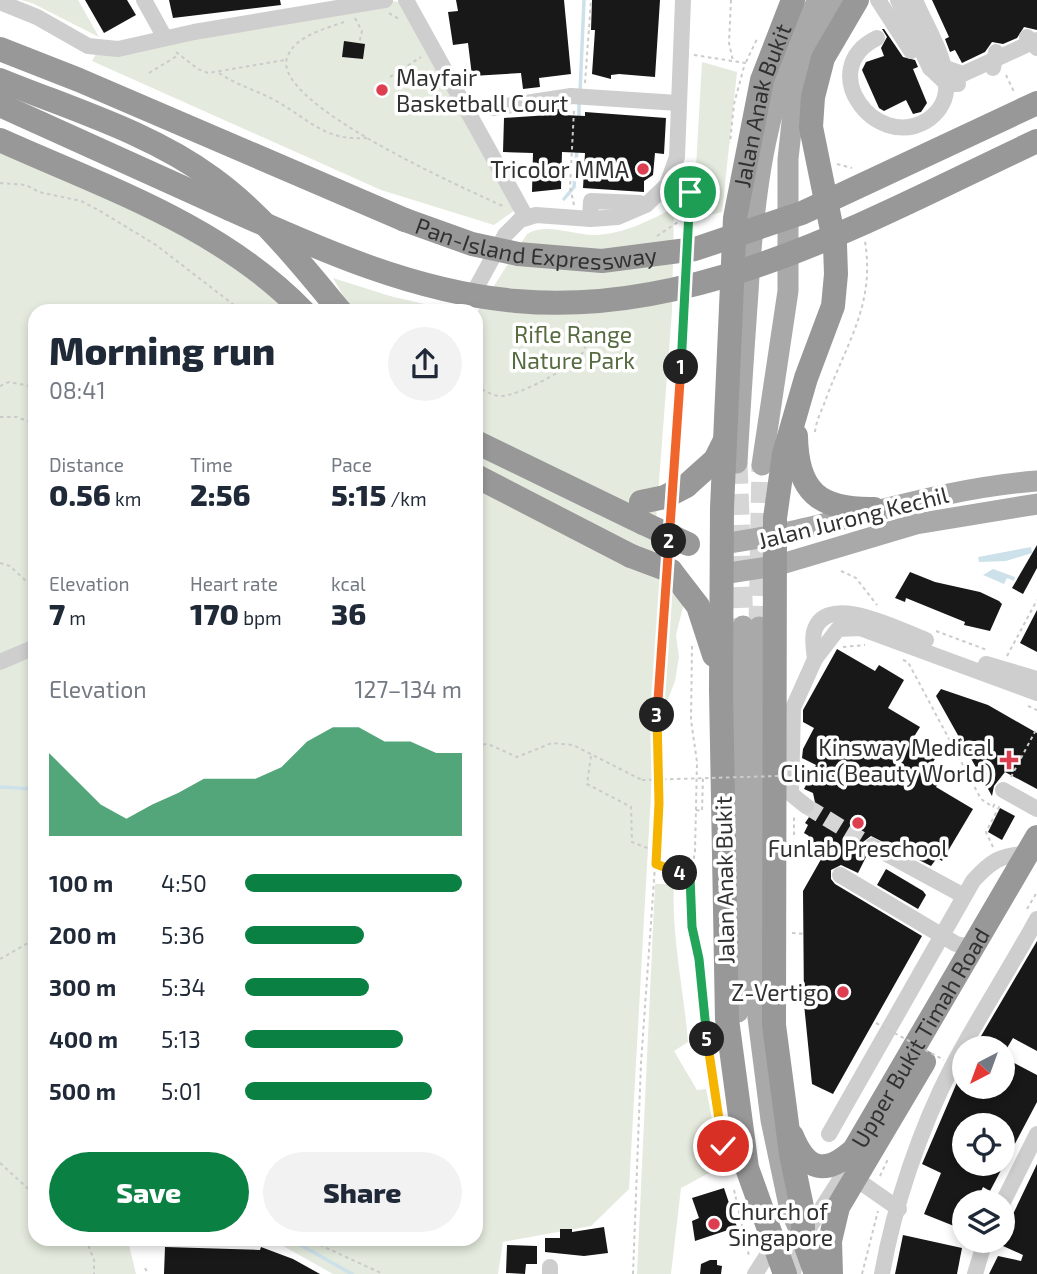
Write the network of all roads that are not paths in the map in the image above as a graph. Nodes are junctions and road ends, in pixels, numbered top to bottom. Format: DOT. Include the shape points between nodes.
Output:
graph roads {
  1 [pos="144,0"];
  2 [pos="385,0"];
  3 [pos="407,0"];
  4 [pos="682,0"];
  5 [pos="793,0"];
  6 [pos="818,0"];
  7 [pos="836,0"];
  8 [pos="915,0"];
  9 [pos="872,1"];
  10 [pos="0,2"];
  11 [pos="894,22"];
  12 [pos="165,38"];
  13 [pos="1033,42"];
  14 [pos="0,50"];
  15 [pos="911,51"];
  16 [pos="798,54"];
  17 [pos="943,67"];
  18 [pos="0,80"];
  19 [pos="678,103"];
  20 [pos="1037,103"];
  21 [pos="0,105"];
  22 [pos="494,108"];
  23 [pos="0,140"];
  24 [pos="1037,141"];
  25 [pos="526,217"];
  26 [pos="295,304"];
  27 [pos="334,304"];
  28 [pos="467,304"];
  29 [pos="794,414"];
  30 [pos="483,446"];
  31 [pos="730,452"];
  32 [pos="762,466"];
  33 [pos="483,480"];
  34 [pos="1037,481"];
  35 [pos="1037,504"];
  36 [pos="874,509"];
  37 [pos="642,513"];
  38 [pos="776,537"];
  39 [pos="722,544"];
  40 [pos="775,566"];
  41 [pos="722,574"];
  42 [pos="668,578"];
  43 [pos="862,621"];
  44 [pos="28,651"];
  45 [pos="815,659"];
  46 [pos="990,661"];
  47 [pos="0,662"];
  48 [pos="1037,680"];
  49 [pos="721,690"];
  50 [pos="1037,693"];
  51 [pos="1007,787"];
  52 [pos="806,806"];
  53 [pos="1037,809"];
  54 [pos="872,846"];
  55 [pos="1034,853"];
  56 [pos="840,875"];
  57 [pos="964,896"];
  58 [pos="1037,919"];
  59 [pos="942,935"];
  60 [pos="972,947"];
  61 [pos="857,1087"];
  62 [pos="905,1097"];
  63 [pos="881,1104"];
  64 [pos="786,1119"];
  65 [pos="829,1133"];
  66 [pos="1037,1134"];
  67 [pos="854,1150"];
  68 [pos="871,1188"];
  69 [pos="1009,1190"];
  70 [pos="757,1195"];
  71 [pos="901,1201"];
  72 [pos="771,1237"];
  73 [pos="803,1238"];
  74 [pos="981,1253"];
  75 [pos="752,1269"];
  76 [pos="785,1274"];
  77 [pos="793,1274"];
  78 [pos="816,1274"];
  79 [pos="831,1274"];
  80 [pos="881,1274"];
  81 [pos="975,1274"];
  1 -- 12 [label="street"];
  2 -- 12 [label="street"];
  3 -- 25 [label="street"];
  4 -- 19 [label="street"];
  5 -- 31 [label="highway, Jalan Anak Bukit" via="762,80 735,218"];
  6 -- 16 [label="main road, Jalan Anak Bukit"];
  7 -- 16 [label="main road, Jalan Anak Bukit"];
  8 -- 17 [label="street"];
  9 -- 11 [label="street" via="894,6"];
  9 -- 29 [label="highway, Jalan Anak Bukit" via="823,58 813,97 811,127 831,220 836,274 833,306"];
  10 -- 12 [label="street" via="88,46 118,49"];
  11 -- 13 [label="street, bridge" via="947,84 958,84 995,60 1027,53"];
  11 -- 15 [label="street"];
  11 -- 17 [label="street" via="855,57 849,74 854,95 866,112 901,128 932,118 943,106"];
  13 -- 17 [label="street" via="963,74"];
  14 -- 20 [label="highway, Pan-Island Expressway, bridge" via="472,244 518,254 601,261 695,248 802,213"];
  16 -- 31 [label="main road, Jalan Anak Bukit" via="766,128 751,224"];
  16 -- 32 [label="main road, Jalan Anak Bukit" via="788,159 788,292"];
  18 -- 27 [label="highway" via="153,142 210,177 249,210"];
  19 -- 22 [label="street" via="571,96"];
  19 -- 25 [label="street" via="673,171 657,196 618,217"];
  21 -- 24 [label="highway, Pan-Island Expressway, bridge" via="321,250 368,267 516,301 648,293 742,270 842,232"];
  23 -- 26 [label="highway" via="188,224 235,252"];
  25 -- 28 [label="street" via="505,235"];
  29 -- 36 [label="highway" via="797,464 806,485 834,506"];
  29 -- 38 [label="highway, Jalan Anak Bukit" via="779,481"];
  30 -- 37 [label="highway"];
  31 -- 37 [label="highway, bridge" via="680,480"];
  31 -- 39 [label="highway, Jalan Anak Bukit"];
  33 -- 42 [label="highway, bridge"];
  34 -- 36 [label="main road, Jalan Jurong Kechil"];
  35 -- 40 [label="main road, Jalan Jurong Kechil" via="916,524"];
  36 -- 38 [label="main road, Jalan Jurong Kechil"];
  37 -- 39 [label="highway, bridge" via="688,544"];
  38 -- 39 [label="main road, Jalan Jurong Kechil"];
  38 -- 40 [label="highway, Jalan Anak Bukit"];
  39 -- 41 [label="highway, Jalan Anak Bukit"];
  40 -- 41 [label="main road, Jalan Jurong Kechil"];
  40 -- 64 [label="highway, Jalan Anak Bukit" via="774,1025"];
  41 -- 42 [label="highway"];
  41 -- 49 [label="highway, Jalan Anak Bukit"];
  42 -- 49 [label="highway" via="698,606"];
  43 -- 45 [label="street" via="832,632"];
  43 -- 45 [label="street" via="837,614 820,621 814,632"];
  43 -- 46 [label="street"];
  44 -- 47 [label="street"];
  45 -- 52 [label="street" via="792,715 791,794"];
  46 -- 48 [label="street"];
  46 -- 50 [label="street"];
  49 -- 70 [label="highway, Jalan Anak Bukit" via="727,1019 747,1168"];
  51 -- 53 [label="street"];
  54 -- 57 [label="street"];
  55 -- 57 [label="street" via="1010,854 991,862"];
  55 -- 60 [label="highway, Upper Bukit Timah Road"];
  55 -- 62 [label="highway, Upper Bukit Timah Road"];
  56 -- 59 [label="street"];
  57 -- 59 [label="street"];
  58 -- 71 [label="street" via="951,1067 919,1138"];
  59 -- 60 [label="street"];
  59 -- 61 [label="street"];
  60 -- 63 [label="highway, Upper Bukit Timah Road"];
  61 -- 63 [label="street"];
  61 -- 65 [label="street"];
  62 -- 63 [label="street"];
  62 -- 68 [label="highway, Upper Bukit Timah Road"];
  63 -- 67 [label="highway, Upper Bukit Timah Road"];
  64 -- 67 [label="highway, Upper Bukit Timah Road" via="799,1152 810,1163 838,1164"];
  64 -- 73 [label="highway, Jalan Anak Bukit" via="803,1212"];
  66 -- 69 [label="street"];
  67 -- 73 [label="street"];
  68 -- 71 [label="street"];
  68 -- 79 [label="highway, Upper Bukit Timah Road" via="838,1207 829,1259"];
  70 -- 72 [label="highway"];
  70 -- 73 [label="main road, Jalan Anak Bukit" via="756,1141 738,1020 751,626 758,1017 790,1210"];
  71 -- 80 [label="street"];
  72 -- 75 [label="street" via="766,1258"];
  72 -- 76 [label="highway"];
  73 -- 77 [label="street"];
  73 -- 78 [label="highway, Jalan Anak Bukit"];
  74 -- 81 [label="street"];
}
